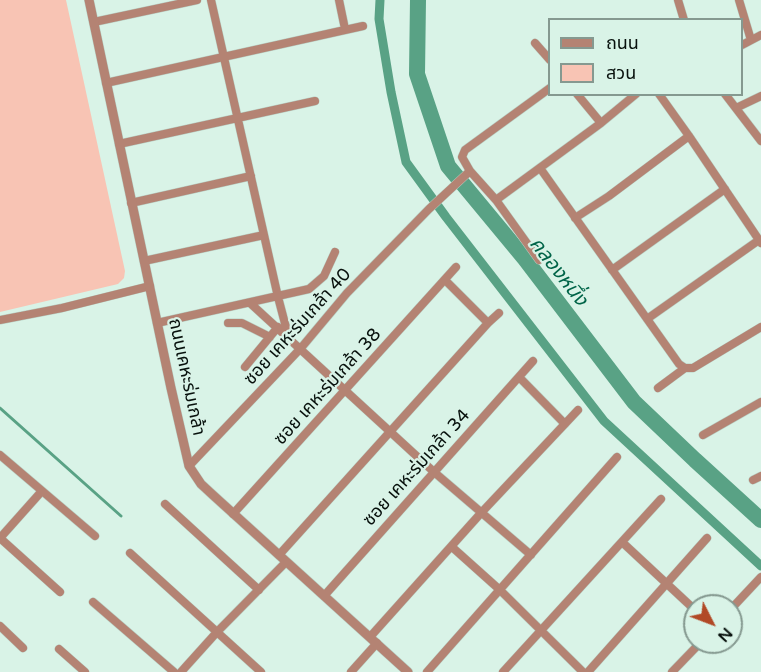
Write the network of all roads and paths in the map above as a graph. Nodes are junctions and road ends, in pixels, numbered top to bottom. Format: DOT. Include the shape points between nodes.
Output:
graph roads {
  1 [pos="89,0"];
  2 [pos="197,0"];
  3 [pos="211,0"];
  4 [pos="339,0"];
  5 [pos="678,0"];
  6 [pos="739,0"];
  7 [pos="683,18"];
  8 [pos="94,22"];
  9 [pos="363,26"];
  10 [pos="345,29"];
  11 [pos="761,35"];
  12 [pos="751,40"];
  13 [pos="535,43"];
  14 [pos="743,44"];
  15 [pos="224,56"];
  16 [pos="548,59"];
  17 [pos="106,83"];
  18 [pos="548,89"];
  19 [pos="579,96"];
  20 [pos="634,96"];
  21 [pos="659,96"];
  22 [pos="727,96"];
  23 [pos="761,96"];
  24 [pos="315,100"];
  25 [pos="736,108"];
  26 [pos="238,118"];
  27 [pos="601,123"];
  28 [pos="689,136"];
  29 [pos="761,141"];
  30 [pos="119,144"];
  31 [pos="540,168"];
  32 [pos="470,172"];
  33 [pos="251,176"];
  34 [pos="724,189"];
  35 [pos="496,200"];
  36 [pos="131,203"];
  37 [pos="575,218"];
  38 [pos="264,235"];
  39 [pos="760,241"];
  40 [pos="335,252"];
  41 [pos="539,260"];
  42 [pos="144,261"];
  43 [pos="456,267"];
  44 [pos="612,270"];
  45 [pos="445,280"];
  46 [pos="150,286"];
  47 [pos="278,297"];
  48 [pos="250,303"];
  49 [pos="499,313"];
  50 [pos="647,319"];
  51 [pos="0,320"];
  52 [pos="157,323"];
  53 [pos="228,323"];
  54 [pos="488,323"];
  55 [pos="278,327"];
  56 [pos="761,327"];
  57 [pos="289,336"];
  58 [pos="270,337"];
  59 [pos="300,348"];
  60 [pos="533,361"];
  61 [pos="245,367"];
  62 [pos="685,369"];
  63 [pos="519,377"];
  64 [pos="658,388"];
  65 [pos="346,390"];
  66 [pos="761,402"];
  67 [pos="578,410"];
  68 [pos="565,423"];
  69 [pos="389,431"];
  70 [pos="703,435"];
  71 [pos="0,454"];
  72 [pos="617,457"];
  73 [pos="189,466"];
  74 [pos="434,472"];
  75 [pos="41,492"];
  76 [pos="661,499"];
  77 [pos="165,504"];
  78 [pos="481,513"];
  79 [pos="233,514"];
  80 [pos="95,536"];
  81 [pos="0,538"];
  82 [pos="707,538"];
  83 [pos="622,542"];
  84 [pos="452,547"];
  85 [pos="130,553"];
  86 [pos="531,555"];
  87 [pos="283,559"];
  88 [pos="761,577"];
  89 [pos="666,584"];
  90 [pos="259,590"];
  91 [pos="500,590"];
  92 [pos="60,592"];
  93 [pos="324,596"];
  94 [pos="743,596"];
  95 [pos="683,599"];
  96 [pos="93,602"];
  97 [pos="0,626"];
  98 [pos="542,631"];
  99 [pos="217,632"];
  100 [pos="374,640"];
  101 [pos="23,648"];
  102 [pos="59,649"];
  103 [pos="689,654"];
  104 [pos="85,672"];
  105 [pos="174,672"];
  106 [pos="181,672"];
  107 [pos="261,672"];
  108 [pos="351,672"];
  109 [pos="408,672"];
  110 [pos="427,672"];
  111 [pos="503,672"];
  112 [pos="582,672"];
  113 [pos="588,672"];
  114 [pos="672,672"];
  1 -- 8 [label="street, ถนนเคหะร่มเกล้า"];
  2 -- 8 [label="street"];
  3 -- 15 [label="street"];
  4 -- 10 [label="street"];
  5 -- 7 [label="street"];
  6 -- 12 [label="street"];
  8 -- 17 [label="street, ถนนเคหะร่มเกล้า"];
  9 -- 10 [label="street"];
  10 -- 15 [label="street"];
  11 -- 12 [label="street"];
  12 -- 14 [label="street"];
  13 -- 16 [label="street"];
  15 -- 17 [label="street"];
  15 -- 26 [label="street"];
  17 -- 30 [label="street, ถนนเคหะร่มเกล้า"];
  18 -- 32 [label="street" via="465,150 462,157"];
  19 -- 27 [label="street"];
  20 -- 27 [label="street"];
  21 -- 28 [label="street"];
  22 -- 25 [label="street"];
  23 -- 25 [label="street"];
  24 -- 26 [label="street"];
  25 -- 29 [label="street"];
  26 -- 30 [label="street"];
  26 -- 33 [label="street"];
  27 -- 31 [label="street"];
  28 -- 34 [label="street"];
  28 -- 37 [label="street"];
  30 -- 36 [label="street, ถนนเคหะร่มเกล้า"];
  31 -- 35 [label="street"];
  31 -- 37 [label="street"];
  32 -- 35 [label="street"];
  32 -- 59 [label="street, ซอย เคหะร่มเกล้า 40" via="347,293"];
  33 -- 36 [label="street"];
  33 -- 38 [label="street"];
  34 -- 39 [label="street"];
  34 -- 44 [label="street"];
  35 -- 41 [label="street"];
  36 -- 42 [label="street, ถนนเคหะร่มเกล้า"];
  37 -- 44 [label="street"];
  38 -- 42 [label="street"];
  38 -- 47 [label="street"];
  39 -- 50 [label="street"];
  40 -- 47 [label="street" via="316,284"];
  42 -- 46 [label="street, ถนนเคหะร่มเกล้า"];
  43 -- 45 [label="street, ซอย เคหะร่มเกล้า 38"];
  44 -- 50 [label="street"];
  45 -- 54 [label="street"];
  45 -- 65 [label="street, ซอย เคหะร่มเกล้า 38"];
  46 -- 51 [label="street"];
  46 -- 52 [label="street, ถนนเคหะร่มเกล้า"];
  47 -- 48 [label="street"];
  47 -- 57 [label="street"];
  48 -- 52 [label="street"];
  48 -- 55 [label="street"];
  49 -- 54 [label="street"];
  50 -- 62 [label="street"];
  52 -- 73 [label="street, ถนนเคหะร่มเกล้า"];
  53 -- 58 [label="street" via="242,323"];
  54 -- 69 [label="street"];
  55 -- 57 [label="street"];
  55 -- 58 [label="street"];
  56 -- 62 [label="street"];
  57 -- 59 [label="street"];
  58 -- 61 [label="street"];
  59 -- 65 [label="street"];
  59 -- 73 [label="street, ซอย เคหะร่มเกล้า 40"];
  60 -- 63 [label="street, ซอย เคหะร่มเกล้า 34"];
  62 -- 64 [label="street"];
  63 -- 68 [label="street"];
  63 -- 74 [label="street, ซอย เคหะร่มเกล้า 34"];
  65 -- 69 [label="street"];
  65 -- 79 [label="street, ซอย เคหะร่มเกล้า 38"];
  66 -- 70 [label="street"];
  67 -- 68 [label="street"];
  68 -- 78 [label="street"];
  69 -- 74 [label="street"];
  69 -- 87 [label="street"];
  71 -- 75 [label="street"];
  72 -- 86 [label="street"];
  73 -- 79 [label="street, ถนนเคหะร่มเกล้า" via="201,484"];
  74 -- 78 [label="street"];
  74 -- 93 [label="street, ซอย เคหะร่มเกล้า 34"];
  75 -- 80 [label="street"];
  75 -- 81 [label="street"];
  76 -- 83 [label="street"];
  77 -- 90 [label="street"];
  78 -- 84 [label="street"];
  78 -- 86 [label="street"];
  79 -- 87 [label="street, ถนนเคหะร่มเกล้า"];
  81 -- 92 [label="street"];
  82 -- 89 [label="street"];
  83 -- 89 [label="street"];
  83 -- 98 [label="street"];
  84 -- 91 [label="street"];
  84 -- 100 [label="street"];
  85 -- 99 [label="street"];
  86 -- 91 [label="street"];
  87 -- 90 [label="street"];
  87 -- 93 [label="street, ถนนเคหะร่มเกล้า"];
  88 -- 94 [label="street"];
  89 -- 95 [label="street"];
  89 -- 113 [label="street"];
  90 -- 99 [label="street"];
  91 -- 98 [label="street"];
  91 -- 110 [label="street"];
  93 -- 100 [label="street, ถนนเคหะร่มเกล้า"];
  96 -- 105 [label="street"];
  97 -- 101 [label="street"];
  98 -- 111 [label="street"];
  98 -- 112 [label="street"];
  99 -- 106 [label="street"];
  99 -- 107 [label="street"];
  100 -- 108 [label="street"];
  100 -- 109 [label="street, ถนนเคหะร่มเกล้า"];
  102 -- 104 [label="street"];
  103 -- 114 [label="street"];
}
